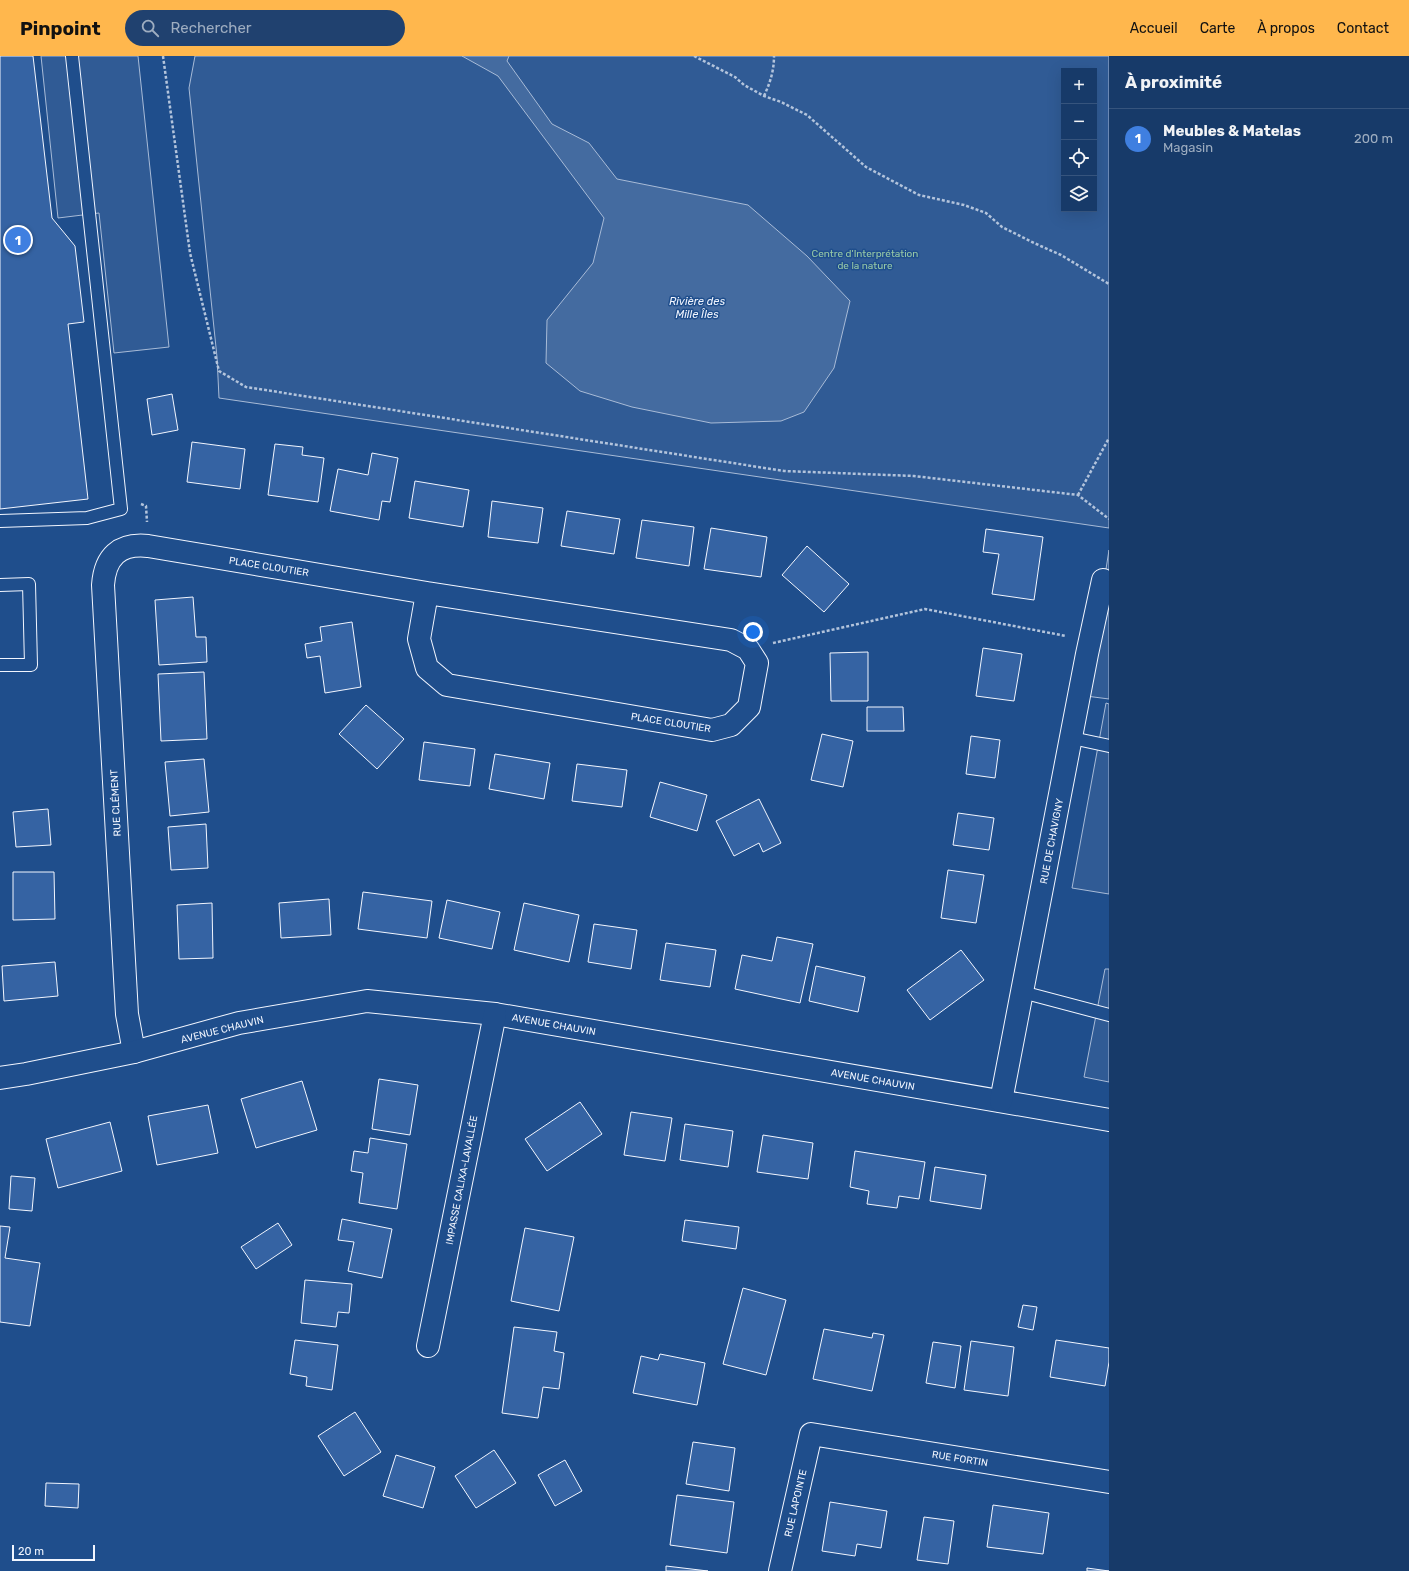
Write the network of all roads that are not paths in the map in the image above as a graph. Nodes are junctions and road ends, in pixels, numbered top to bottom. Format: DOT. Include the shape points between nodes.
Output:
graph roads {
  1 [pos="72,56"];
  2 [pos="0,521"];
  3 [pos="112,555"];
  4 [pos="1103,580"];
  5 [pos="0,585"];
  6 [pos="427,593"];
  7 [pos="0,665"];
  8 [pos="1072,738"];
  9 [pos="1109,746"];
  10 [pos="1022,992"];
  11 [pos="495,1014"];
  12 [pos="1109,1015"];
  13 [pos="134,1052"];
  14 [pos="0,1078"];
  15 [pos="1000,1102"];
  16 [pos="1109,1120"];
  17 [pos="428,1346"];
  18 [pos="811,1434"];
  19 [pos="1109,1482"];
  20 [pos="780,1571"];
  1 -- 2 [label="lane" via="121,509 87,518"];
  3 -- 6 [label="street, PLACE CLOUTIER" via="130,546 143,546"];
  3 -- 13 [label="street, RUE CLÉMENT" via="103,585 127,1014"];
  4 -- 8 [label="street, RUE DE CHAVIGNY"];
  5 -- 7 [label="lane" via="29,584 31,665"];
  6 -- 6 [label="street, PLACE CLOUTIER" via="731,640 748,649 757,663 749,707 731,725 712,730 447,685 427,668 419,639"];
  8 -- 9 [label="lane"];
  8 -- 10 [label="street, RUE DE CHAVIGNY"];
  10 -- 12 [label="lane"];
  10 -- 15 [label="street, RUE DE CHAVIGNY"];
  11 -- 13 [label="street, AVENUE CHAUVIN" via="367,1001 239,1023"];
  11 -- 15 [label="street, AVENUE CHAUVIN"];
  11 -- 17 [label="street, IMPASSE CALIXA-LAVALLÉE"];
  13 -- 14 [label="street, AVENUE CHAUVIN"];
  15 -- 16 [label="street, AVENUE CHAUVIN"];
  18 -- 19 [label="street, RUE FORTIN"];
  18 -- 20 [label="street, RUE LAPOINTE"];
}
